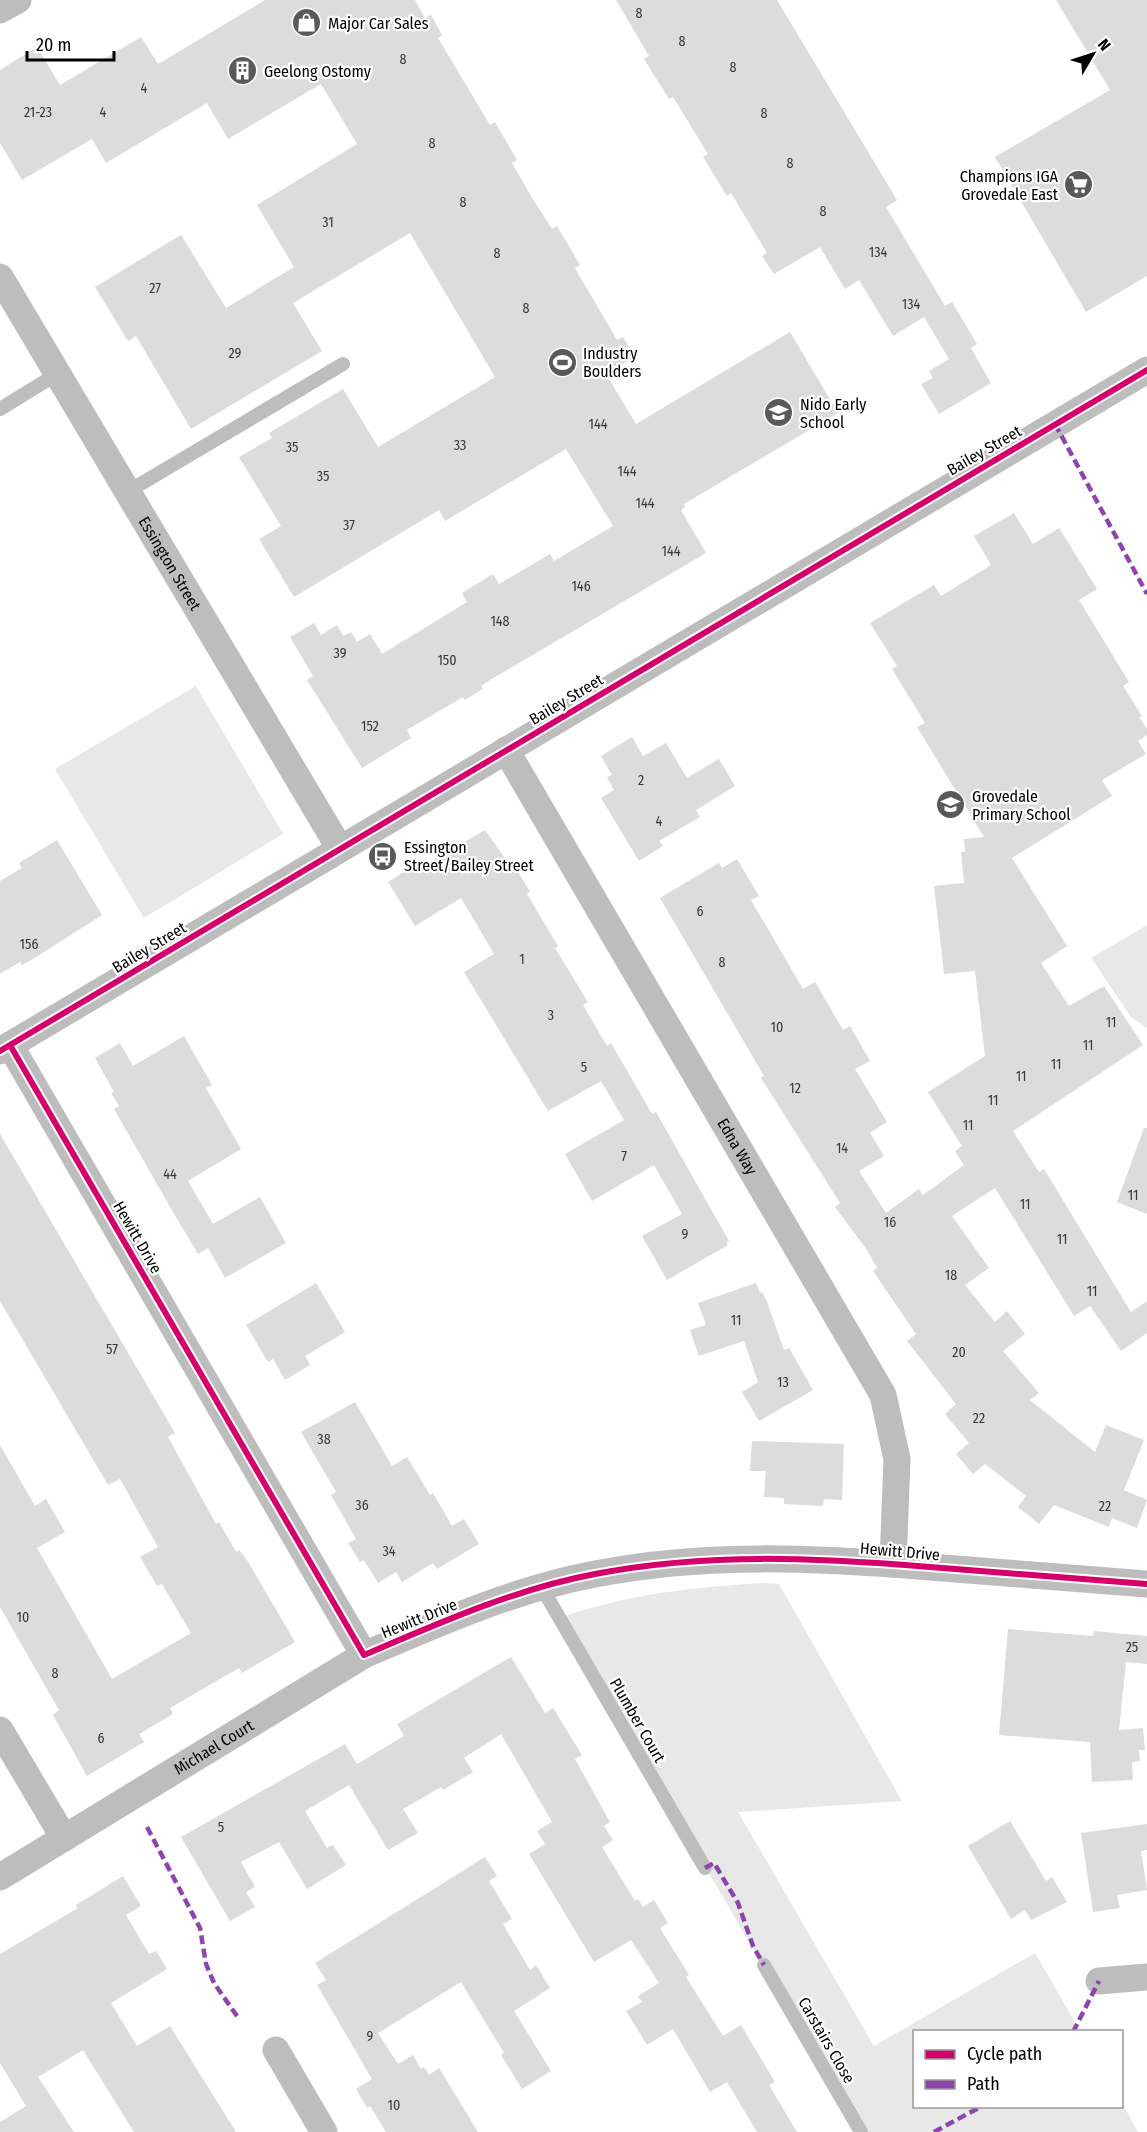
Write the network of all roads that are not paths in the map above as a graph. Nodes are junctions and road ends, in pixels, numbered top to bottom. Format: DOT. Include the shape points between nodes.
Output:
graph roads {
  1 [pos="18,0"];
  2 [pos="0,10"];
  3 [pos="0,277"];
  4 [pos="343,364"];
  5 [pos="1147,370"];
  6 [pos="57,374"];
  7 [pos="0,409"];
  8 [pos="127,492"];
  9 [pos="506,750"];
  10 [pos="340,849"];
  11 [pos="5,1048"];
  12 [pos="893,1564"];
  13 [pos="1147,1584"];
  14 [pos="542,1588"];
  15 [pos="364,1655"];
  16 [pos="0,1730"];
  17 [pos="64,1838"];
  18 [pos="705,1868"];
  19 [pos="0,1877"];
  20 [pos="764,1965"];
  21 [pos="1147,1977"];
  22 [pos="1099,1981"];
  23 [pos="276,2050"];
  24 [pos="324,2132"];
  25 [pos="861,2132"];
  1 -- 2 [label="street"];
  3 -- 6 [label="street, Essington Street"];
  4 -- 8 [label="lane"];
  5 -- 9 [label="street, Bailey Street"];
  6 -- 7 [label="lane"];
  6 -- 8 [label="street, Essington Street"];
  8 -- 10 [label="street, Essington Street"];
  9 -- 10 [label="street, Bailey Street"];
  9 -- 12 [label="street, Edna Way" via="883,1395 897,1459"];
  10 -- 11 [label="street, Bailey Street"];
  11 -- 15 [label="street, Hewitt Drive"];
  12 -- 13 [label="street, Hewitt Drive"];
  12 -- 14 [label="street, Hewitt Drive" via="834,1559 714,1558 595,1574"];
  14 -- 15 [label="street, Hewitt Drive" via="445,1621"];
  14 -- 18 [label="lane, Plumber Court"];
  15 -- 17 [label="street, Michael Court"];
  16 -- 17 [label="street"];
  17 -- 19 [label="street, Michael Court"];
  20 -- 25 [label="lane, Carstairs Close"];
  21 -- 22 [label="street"];
  23 -- 24 [label="street"];
}
